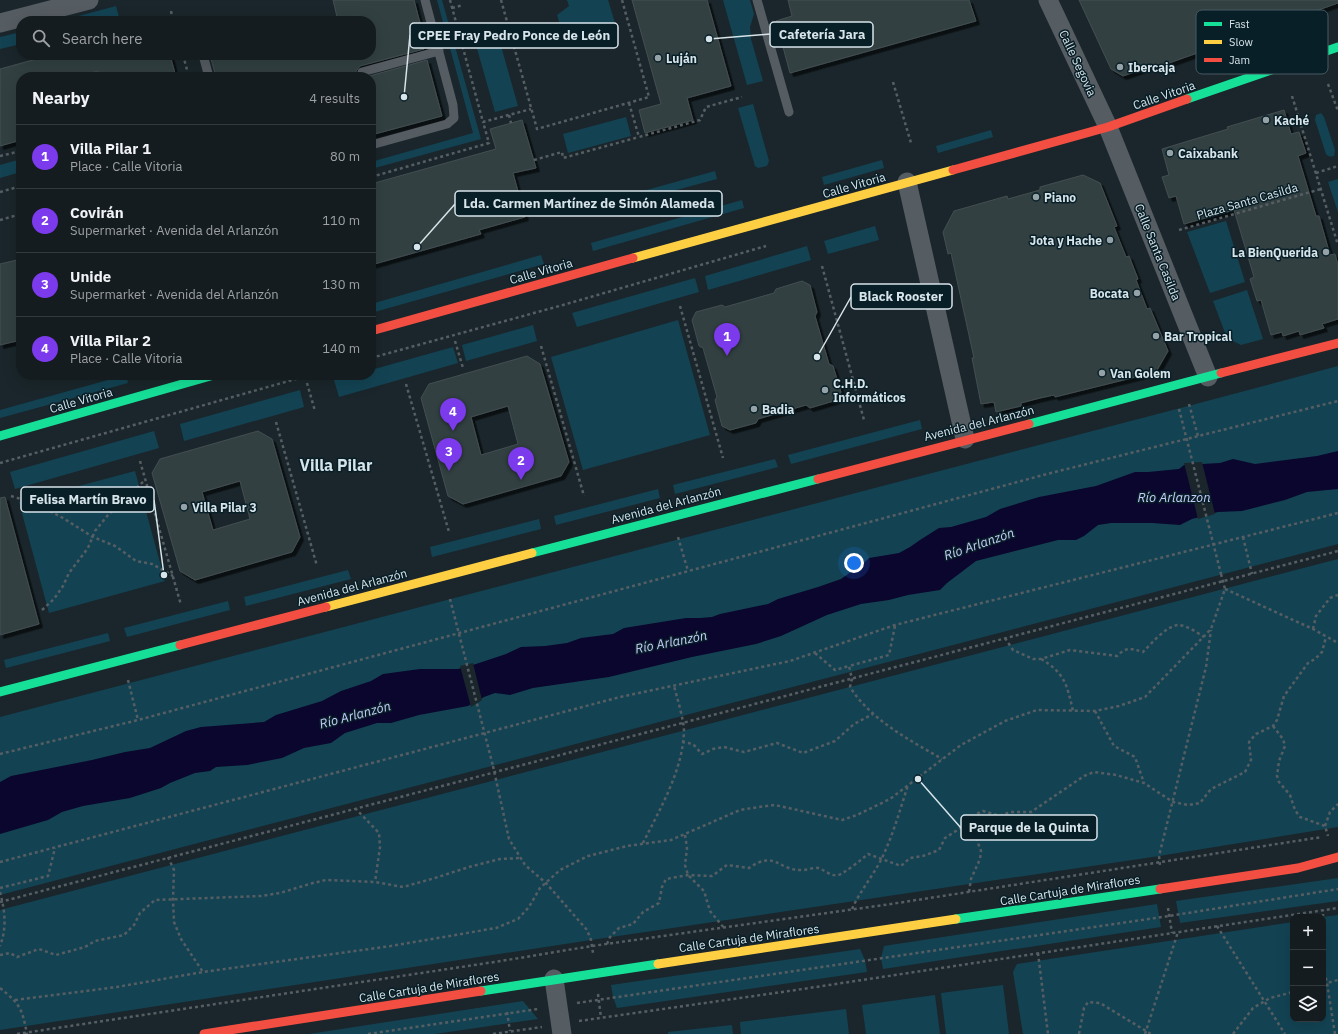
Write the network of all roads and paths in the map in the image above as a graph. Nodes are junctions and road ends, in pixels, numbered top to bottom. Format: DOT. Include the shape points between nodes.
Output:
graph roads {
  1 [pos="89,0"];
  2 [pos="425,0"];
  3 [pos="450,0"];
  4 [pos="501,0"];
  5 [pos="622,0"];
  6 [pos="757,0"];
  7 [pos="1048,0"];
  8 [pos="463,5"];
  9 [pos="452,8"];
  10 [pos="171,11"];
  11 [pos="27,16"];
  12 [pos="172,16"];
  13 [pos="16,19"];
  14 [pos="0,23"];
  15 [pos="1338,47"];
  16 [pos="1328,50"];
  17 [pos="439,52"];
  18 [pos="185,60"];
  19 [pos="204,60"];
  20 [pos="188,72"];
  21 [pos="208,72"];
  22 [pos="362,72"];
  23 [pos="1260,74"];
  24 [pos="893,82"];
  25 [pos="1328,84"];
  26 [pos="1292,96"];
  27 [pos="742,97"];
  28 [pos="629,103"];
  29 [pos="531,109"];
  30 [pos="1338,111"];
  31 [pos="789,112"];
  32 [pos="509,115"];
  33 [pos="483,122"];
  34 [pos="512,123"];
  35 [pos="1108,127"];
  36 [pos="639,137"];
  37 [pos="911,143"];
  38 [pos="376,144"];
  39 [pos="16,152"];
  40 [pos="0,156"];
  41 [pos="534,160"];
  42 [pos="1338,166"];
  43 [pos="1316,173"];
  44 [pos="376,176"];
  45 [pos="907,182"];
  46 [pos="16,187"];
  47 [pos="1321,189"];
  48 [pos="0,192"];
  49 [pos="16,215"];
  50 [pos="0,220"];
  51 [pos="1179,230"];
  52 [pos="1338,244"];
  53 [pos="822,266"];
  54 [pos="680,306"];
  55 [pos="376,330"];
  56 [pos="456,341"];
  57 [pos="1338,343"];
  58 [pos="541,346"];
  59 [pos="463,368"];
  60 [pos="1208,377"];
  61 [pos="196,380"];
  62 [pos="292,380"];
  63 [pos="307,383"];
  64 [pos="406,384"];
  65 [pos="1188,399"];
  66 [pos="1338,401"];
  67 [pos="1179,409"];
  68 [pos="315,411"];
  69 [pos="864,420"];
  70 [pos="276,422"];
  71 [pos="0,436"];
  72 [pos="1198,436"];
  73 [pos="965,439"];
  74 [pos="723,458"];
  75 [pos="140,461"];
  76 [pos="0,463"];
  77 [pos="145,480"];
  78 [pos="11,496"];
  79 [pos="584,496"];
  80 [pos="1338,513"];
  81 [pos="449,532"];
  82 [pos="677,533"];
  83 [pos="93,537"];
  84 [pos="1243,537"];
  85 [pos="1338,552"];
  86 [pos="317,566"];
  87 [pos="688,571"];
  88 [pos="1252,574"];
  89 [pos="173,576"];
  90 [pos="1223,581"];
  91 [pos="1225,589"];
  92 [pos="1338,595"];
  93 [pos="450,599"];
  94 [pos="181,605"];
  95 [pos="42,610"];
  96 [pos="895,625"];
  97 [pos="1211,629"];
  98 [pos="1313,629"];
  99 [pos="1204,637"];
  100 [pos="1326,637"];
  101 [pos="1005,638"];
  102 [pos="1338,643"];
  103 [pos="815,653"];
  104 [pos="1041,659"];
  105 [pos="849,666"];
  106 [pos="128,678"];
  107 [pos="852,679"];
  108 [pos="674,686"];
  109 [pos="0,692"];
  110 [pos="1072,710"];
  111 [pos="1095,711"];
  112 [pos="873,714"];
  113 [pos="138,720"];
  114 [pos="682,722"];
  115 [pos="1273,726"];
  116 [pos="682,742"];
  117 [pos="0,754"];
  118 [pos="942,759"];
  119 [pos="494,772"];
  120 [pos="1144,783"];
  121 [pos="909,785"];
  122 [pos="1173,802"];
  123 [pos="1338,804"];
  124 [pos="356,808"];
  125 [pos="970,822"];
  126 [pos="1325,826"];
  127 [pos="685,835"];
  128 [pos="1328,836"];
  129 [pos="1333,836"];
  130 [pos="642,844"];
  131 [pos="55,848"];
  132 [pos="168,857"];
  133 [pos="1338,857"];
  134 [pos="521,858"];
  135 [pos="882,858"];
  136 [pos="0,862"];
  137 [pos="1160,863"];
  138 [pos="1338,865"];
  139 [pos="1298,868"];
  140 [pos="1161,869"];
  141 [pos="688,875"];
  142 [pos="375,882"];
  143 [pos="546,883"];
  144 [pos="0,888"];
  145 [pos="1338,889"];
  146 [pos="0,892"];
  147 [pos="969,892"];
  148 [pos="173,899"];
  149 [pos="1,902"];
  150 [pos="1167,902"];
  151 [pos="1338,908"];
  152 [pos="852,909"];
  153 [pos="1323,910"];
  154 [pos="1323,914"];
  155 [pos="1169,916"];
  156 [pos="1217,926"];
  157 [pos="724,928"];
  158 [pos="1178,932"];
  159 [pos="1172,933"];
  160 [pos="607,944"];
  161 [pos="0,946"];
  162 [pos="592,946"];
  163 [pos="1038,953"];
  164 [pos="593,954"];
  165 [pos="0,955"];
  166 [pos="203,972"];
  167 [pos="1326,976"];
  168 [pos="554,979"];
  169 [pos="1338,980"];
  170 [pos="1328,983"];
  171 [pos="0,988"];
  172 [pos="597,988"];
  173 [pos="1290,993"];
  174 [pos="598,999"];
  175 [pos="15,1000"];
  176 [pos="1264,1002"];
  177 [pos="578,1003"];
  178 [pos="506,1006"];
  179 [pos="535,1009"];
  180 [pos="507,1013"];
  181 [pos="601,1018"];
  182 [pos="543,1027"];
  183 [pos="569,1028"];
  184 [pos="510,1032"];
  185 [pos="1145,1032"];
  186 [pos="27,1033"];
  187 [pos="17,1034"];
  188 [pos="204,1034"];
  189 [pos="368,1034"];
  190 [pos="493,1034"];
  191 [pos="1048,1034"];
  192 [pos="1079,1034"];
  193 [pos="1151,1034"];
  194 [pos="1233,1034"];
  195 [pos="1285,1034"];
  196 [pos="1335,1034"];
  1 -- 11 [label="street"];
  2 -- 17 [label="lane"];
  3 -- 9 [label="path"];
  4 -- 29 [label="path"];
  5 -- 28 [label="path" via="649,97"];
  6 -- 31 [label="lane"];
  7 -- 35 [label="street, Calle Segovia"];
  8 -- 9 [label="path"];
  9 -- 33 [label="path"];
  10 -- 12 [label="path"];
  13 -- 14 [label="street"];
  15 -- 16 [label="main road, Calle Vitoria"];
  17 -- 22 [label="lane"];
  17 -- 38 [label="lane" via="454,118 447,124"];
  18 -- 20 [label="path"];
  19 -- 21 [label="lane"];
  23 -- 35 [label="main road, Calle Vitoria"];
  24 -- 37 [label="path"];
  25 -- 30 [label="path"];
  26 -- 43 [label="path"];
  27 -- 36 [label="path" via="706,107 700,120"];
  28 -- 29 [label="path" via="537,129"];
  28 -- 36 [label="path"];
  29 -- 32 [label="path"];
  32 -- 33 [label="path"];
  32 -- 34 [label="path"];
  33 -- 44 [label="path" via="489,144"];
  35 -- 45 [label="main road, Calle Vitoria"];
  35 -- 60 [label="street, Calle Santa Casilda"];
  36 -- 41 [label="path" via="563,158 562,152"];
  39 -- 40 [label="path"];
  42 -- 43 [label="path"];
  43 -- 47 [label="path"];
  45 -- 55 [label="main road, Calle Vitoria"];
  45 -- 73 [label="street"];
  46 -- 48 [label="path"];
  47 -- 51 [label="path, Plaza Santa Casilda"];
  47 -- 52 [label="path"];
  49 -- 50 [label="path"];
  53 -- 69 [label="path"];
  54 -- 74 [label="path"];
  56 -- 59 [label="path"];
  57 -- 60 [label="main road, Avenida del Arlanzón"];
  58 -- 79 [label="path"];
  60 -- 73 [label="main road, Avenida del Arlanzón"];
  61 -- 71 [label="main road, Calle Vitoria"];
  62 -- 76 [label="path"];
  63 -- 68 [label="path"];
  64 -- 81 [label="path"];
  65 -- 72 [label="path"];
  66 -- 72 [label="path"];
  67 -- 90 [label="path, bridge"];
  70 -- 86 [label="path"];
  72 -- 87 [label="path"];
  73 -- 109 [label="main road, Avenida del Arlanzón"];
  75 -- 77 [label="path"];
  77 -- 83 [label="path" via="108,515"];
  77 -- 89 [label="path"];
  78 -- 83 [label="path" via="34,503"];
  80 -- 84 [label="path"];
  82 -- 87 [label="path"];
  83 -- 89 [label="path" via="115,546 136,561 152,564"];
  83 -- 95 [label="path" via="63,586"];
  84 -- 88 [label="path"];
  84 -- 96 [label="path"];
  85 -- 88 [label="path"];
  87 -- 113 [label="path"];
  88 -- 90 [label="path"];
  89 -- 94 [label="path"];
  90 -- 91 [label="path"];
  90 -- 101 [label="path"];
  91 -- 97 [label="path"];
  91 -- 98 [label="path"];
  92 -- 98 [label="path" via="1330,598 1316,616"];
  93 -- 119 [label="path, bridge"];
  96 -- 103 [label="path"];
  96 -- 105 [label="path" via="889,655"];
  97 -- 99 [label="path"];
  97 -- 122 [label="path" via="1206,667"];
  98 -- 100 [label="path"];
  99 -- 104 [label="path" via="1178,625 1164,631 1143,652 1132,648 1123,650 1117,656 1070,650"];
  99 -- 111 [label="path" via="1145,697"];
  100 -- 102 [label="path"];
  100 -- 115 [label="path" via="1322,652 1308,663 1284,696"];
  101 -- 104 [label="path" via="1013,650 1033,659"];
  101 -- 107 [label="path"];
  103 -- 105 [label="path" via="835,670"];
  103 -- 108 [label="path" via="790,661"];
  104 -- 110 [label="path" via="1053,666 1061,675"];
  105 -- 107 [label="path"];
  106 -- 113 [label="path"];
  107 -- 112 [label="path" via="850,687"];
  107 -- 114 [label="path"];
  108 -- 114 [label="path"];
  108 -- 131 [label="path" via="620,697"];
  110 -- 111 [label="path"];
  110 -- 118 [label="path" via="1037,710 1005,720"];
  111 -- 120 [label="path" via="1114,746 1135,757"];
  112 -- 116 [label="path" via="854,724 836,741 803,753 777,743 744,752 724,747 702,754 692,744"];
  112 -- 118 [label="path"];
  113 -- 117 [label="path"];
  114 -- 116 [label="path"];
  114 -- 119 [label="path"];
  115 -- 122 [label="path" via="1256,734 1249,742 1251,760 1245,772 1211,790 1200,803 1188,805"];
  115 -- 126 [label="path" via="1284,739 1285,746 1279,760 1279,782 1290,795 1300,817"];
  116 -- 130 [label="path" via="679,762 670,786"];
  118 -- 121 [label="path"];
  119 -- 124 [label="path"];
  119 -- 134 [label="path" via="509,839"];
  120 -- 122 [label="path"];
  120 -- 125 [label="path" via="1094,772 1031,812 1010,812 1000,816 983,811 976,814"];
  121 -- 127 [label="path" via="890,799 842,820 775,805 740,810"];
  121 -- 135 [label="path"];
  122 -- 137 [label="path"];
  123 -- 126 [label="path" via="1330,812"];
  124 -- 132 [label="path"];
  124 -- 142 [label="path" via="379,833 380,847"];
  125 -- 135 [label="path" via="945,838 939,850 910,858 901,866"];
  125 -- 147 [label="path" via="981,851"];
  126 -- 128 [label="path"];
  127 -- 130 [label="path" via="671,840"];
  127 -- 141 [label="path" via="685,865"];
  128 -- 129 [label="path"];
  128 -- 137 [label="path"];
  130 -- 143 [label="path" via="588,856 560,870"];
  131 -- 136 [label="path"];
  131 -- 144 [label="path" via="48,876"];
  132 -- 148 [label="path" via="174,870"];
  132 -- 149 [label="path"];
  133 -- 139 [label="main road, Calle Cartuja de Miraflores"];
  134 -- 142 [label="path" via="494,860 403,887"];
  134 -- 143 [label="path" via="524,865"];
  135 -- 141 [label="path" via="868,854 840,875 833,876 817,867 794,869 767,859 749,868 727,865 712,876"];
  135 -- 152 [label="path"];
  137 -- 140 [label="path"];
  137 -- 147 [label="path"];
  138 -- 139 [label="main road, Calle Cartuja de Miraflores"];
  139 -- 168 [label="main road, Calle Cartuja de Miraflores"];
  141 -- 157 [label="path" via="704,891 710,911"];
  141 -- 160 [label="path" via="666,879 659,903 643,912 633,924 619,928"];
  142 -- 148 [label="path" via="326,880 261,896"];
  143 -- 162 [label="path" via="587,930"];
  143 -- 166 [label="path" via="518,919 496,928 391,946"];
  145 -- 155 [label="path"];
  146 -- 149 [label="path"];
  147 -- 152 [label="path"];
  148 -- 165 [label="path" via="155,900 140,912 134,925 124,935 56,955 39,949 17,957 10,953"];
  148 -- 166 [label="path" via="174,922 181,939"];
  149 -- 161 [label="path" via="5,919"];
  150 -- 155 [label="path"];
  151 -- 153 [label="path"];
  152 -- 157 [label="path"];
  153 -- 154 [label="path"];
  153 -- 156 [label="path"];
  155 -- 159 [label="path"];
  155 -- 174 [label="path"];
  156 -- 158 [label="path"];
  156 -- 176 [label="path"];
  157 -- 160 [label="path"];
  158 -- 159 [label="path"];
  158 -- 185 [label="path"];
  159 -- 163 [label="path"];
  160 -- 162 [label="path"];
  162 -- 164 [label="path"];
  162 -- 186 [label="path"];
  163 -- 181 [label="path"];
  163 -- 191 [label="path"];
  166 -- 175 [label="path" via="117,987"];
  167 -- 170 [label="path"];
  168 -- 183 [label="street"];
  168 -- 188 [label="main road, Calle Cartuja de Miraflores"];
  169 -- 170 [label="path"];
  170 -- 196 [label="path"];
  171 -- 175 [label="path"];
  172 -- 174 [label="path"];
  173 -- 176 [label="path"];
  174 -- 177 [label="path"];
  174 -- 181 [label="path"];
  175 -- 186 [label="path" via="23,1013"];
  176 -- 194 [label="path" via="1253,1008"];
  176 -- 195 [label="path"];
  178 -- 180 [label="path"];
  179 -- 180 [label="path"];
  180 -- 184 [label="path"];
  180 -- 189 [label="path"];
  181 -- 183 [label="path"];
  182 -- 184 [label="path"];
  184 -- 190 [label="path"];
  185 -- 192 [label="path" via="1100,1003 1088,1002 1084,1008"];
  185 -- 193 [label="path"];
  186 -- 187 [label="path"];
}
